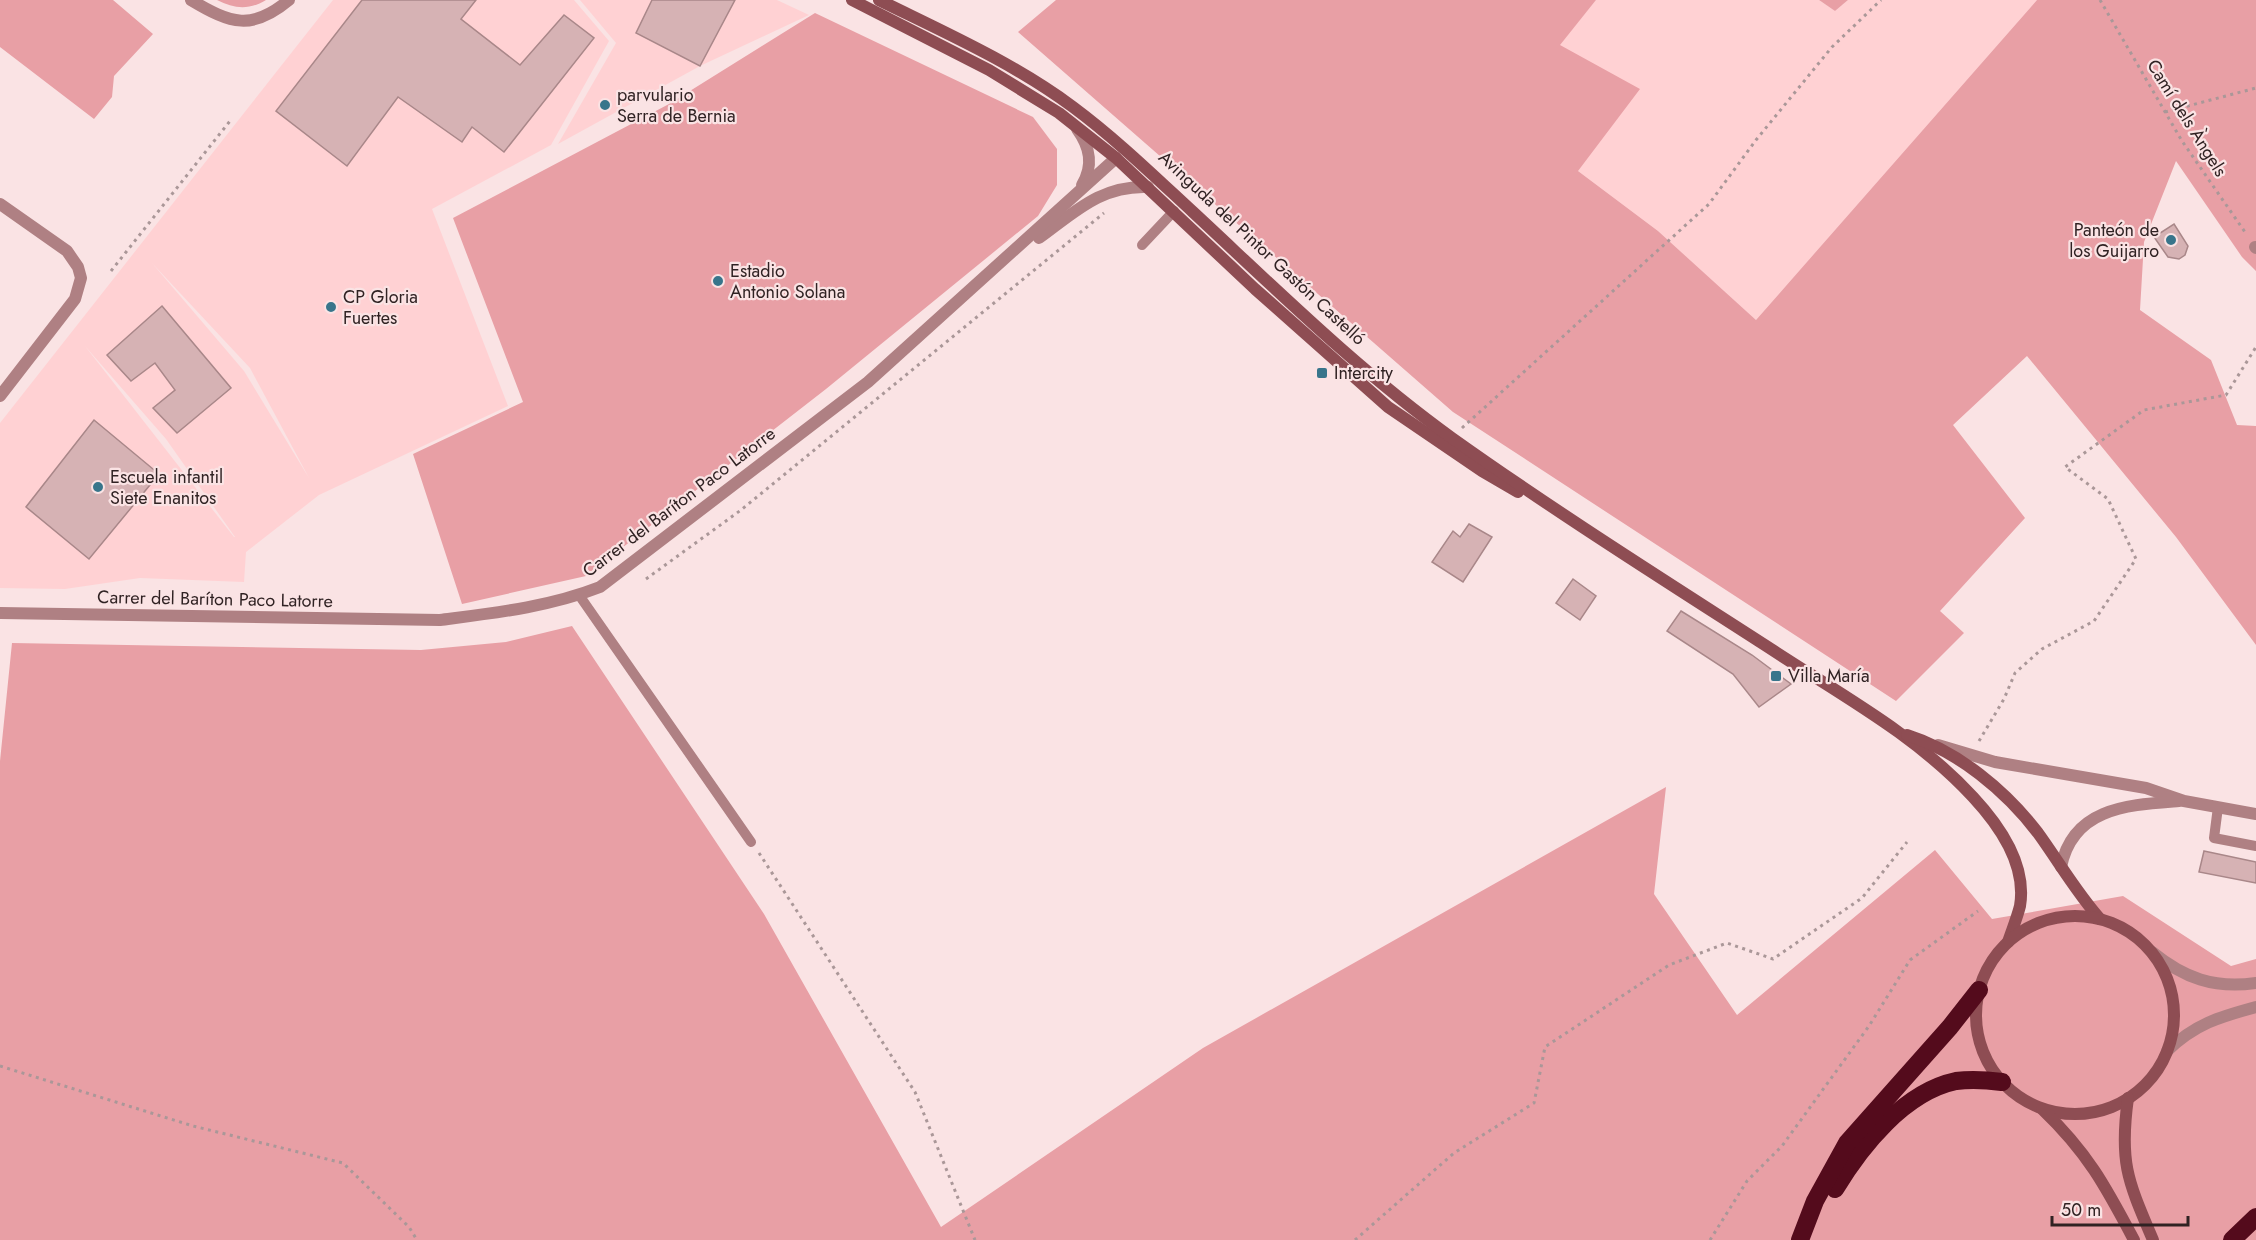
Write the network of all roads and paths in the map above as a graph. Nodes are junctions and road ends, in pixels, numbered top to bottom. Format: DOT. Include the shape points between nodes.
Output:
graph roads {
  1 [pos="191,0"];
  2 [pos="290,0"];
  3 [pos="852,0"];
  4 [pos="879,0"];
  5 [pos="1881,0"];
  6 [pos="2100,0"];
  7 [pos="2256,88"];
  8 [pos="2165,112"];
  9 [pos="230,121"];
  10 [pos="1072,123"];
  11 [pos="1116,158"];
  12 [pos="1162,183"];
  13 [pos="1148,187"];
  14 [pos="1075,196"];
  15 [pos="0,204"];
  16 [pos="1107,211"];
  17 [pos="1174,211"];
  18 [pos="1142,245"];
  19 [pos="2255,247"];
  20 [pos="127,251"];
  21 [pos="131,254"];
  22 [pos="996,268"];
  23 [pos="111,271"];
  24 [pos="2256,347"];
  25 [pos="0,396"];
  26 [pos="1452,437"];
  27 [pos="1607,544"];
  28 [pos="646,579"];
  29 [pos="579,595"];
  30 [pos="0,613"];
  31 [pos="1904,734"];
  32 [pos="1925,741"];
  33 [pos="1971,755"];
  34 [pos="2184,801"];
  35 [pos="2218,807"];
  36 [pos="2256,814"];
  37 [pos="752,842"];
  38 [pos="1907,842"];
  39 [pos="2256,846"];
  40 [pos="2061,867"];
  41 [pos="1978,911"];
  42 [pos="2100,919"];
  43 [pos="2008,942"];
  44 [pos="2152,952"];
  45 [pos="2256,983"];
  46 [pos="1979,990"];
  47 [pos="2256,1007"];
  48 [pos="2167,1051"];
  49 [pos="0,1066"];
  50 [pos="2002,1082"];
  51 [pos="2128,1098"];
  52 [pos="2041,1108"];
  53 [pos="2256,1216"];
  54 [pos="2235,1237"];
  55 [pos="417,1240"];
  56 [pos="975,1240"];
  57 [pos="1355,1240"];
  58 [pos="1710,1240"];
  59 [pos="1800,1240"];
  60 [pos="1813,1240"];
  61 [pos="2134,1240"];
  62 [pos="2153,1240"];
  1 -- 2 [label="street" via="238,22 257,21"];
  3 -- 10 [label="main road, Avinguda del Pintor Gastón Castelló" via="989,70"];
  4 -- 12 [label="main road, Avinguda del Pintor Gastón Castelló" via="1052,92"];
  5 -- 26 [label="path" via="1833,46 1709,204"];
  6 -- 8 [label="path, Camí dels Àngels"];
  7 -- 8 [label="path"];
  8 -- 19 [label="path, Camí dels Àngels"];
  9 -- 20 [label="path"];
  10 -- 11 [label="main road, Avinguda del Pintor Gastón Castelló"];
  10 -- 14 [label="street, Avinguda del Pintor Gastón Castelló" via="1087,143 1090,162 1086,179"];
  11 -- 12 [label="main road" via="1124,157"];
  11 -- 13 [label="main road, Avinguda del Pintor Gastón Castelló"];
  11 -- 14 [label="street, Carrer del Baríton Paco Latorre"];
  12 -- 26 [label="main road, Avinguda del Pintor Gastón Castelló" via="1393,393"];
  13 -- 17 [label="main road, Avinguda del Pintor Gastón Castelló"];
  13 -- 22 [label="street, Carrer del Baríton Paco Latorre" via="1100,194"];
  14 -- 22 [label="street, Carrer del Baríton Paco Latorre"];
  15 -- 25 [label="street" via="67,251 81,278 75,298"];
  16 -- 28 [label="path" via="741,510"];
  17 -- 18 [label="lane"];
  17 -- 27 [label="main road, Avinguda del Pintor Gastón Castelló" via="1255,289 1388,406 1482,471"];
  20 -- 21 [label="path"];
  20 -- 23 [label="path"];
  22 -- 29 [label="street, Carrer del Baríton Paco Latorre" via="868,382 619,573 600,587"];
  24 -- 33 [label="path" via="2226,394 2144,410 2065,467 2108,499 2136,560 2094,621 2042,649 2015,673"];
  26 -- 27 [label="main road, Avinguda del Pintor Gastón Castelló"];
  27 -- 31 [label="main road, Avinguda del Pintor Gastón Castelló"];
  29 -- 30 [label="street, Carrer del Baríton Paco Latorre" via="507,611 440,620"];
  29 -- 37 [label="lane"];
  31 -- 32 [label="main road, Avinguda del Pintor Gastón Castelló"];
  31 -- 43 [label="main road, Avinguda del Pintor Gastón Castelló" via="1974,798 2010,849 2018,865 2021,888 2020,906"];
  32 -- 33 [label="street, Avinguda del Pintor Gastón Castelló"];
  32 -- 40 [label="main road, Avinguda del Pintor Gastón Castelló" via="1978,774 2012,805 2038,833"];
  33 -- 34 [label="street, Avinguda del Pintor Gastón Castelló" via="2146,788"];
  34 -- 35 [label="street, Avinguda del Pintor Gastón Castelló"];
  34 -- 40 [label="street, Avinguda del Pintor Gastón Castelló" via="2118,808 2098,816 2072,837"];
  35 -- 36 [label="street, Avinguda del Pintor Gastón Castelló"];
  35 -- 39 [label="lane" via="2214,838"];
  37 -- 56 [label="path" via="915,1092"];
  38 -- 57 [label="path" via="1862,898 1773,959 1727,943 1669,965 1545,1047 1534,1103 1454,1153"];
  40 -- 42 [label="main road, Avinguda del Pintor Gastón Castelló"];
  41 -- 58 [label="path" via="1910,960 1869,1026 1782,1146 1747,1181"];
  42 -- 43 [label="main road" via="2081,916 2042,921"];
  42 -- 44 [label="main road" via="2120,926"];
  43 -- 46 [label="main road" via="1990,964"];
  44 -- 45 [label="street" via="2175,971 2198,979 2221,984"];
  44 -- 48 [label="main road" via="2170,989 2174,1010"];
  46 -- 50 [label="main road" via="1978,1039"];
  46 -- 59 [label="highway" via="1847,1143 1815,1201"];
  47 -- 48 [label="street" via="2213,1018"];
  48 -- 51 [label="main road" via="2157,1069"];
  49 -- 55 [label="path" via="193,1126 342,1162 409,1227"];
  50 -- 52 [label="main road" via="2020,1098"];
  50 -- 60 [label="highway" via="1957,1081 1913,1100 1875,1135 1847,1169"];
  51 -- 52 [label="main road" via="2086,1113"];
  51 -- 62 [label="main road" via="2126,1168"];
  52 -- 61 [label="main road" via="2077,1143"];
  53 -- 54 [label="highway"];
}
